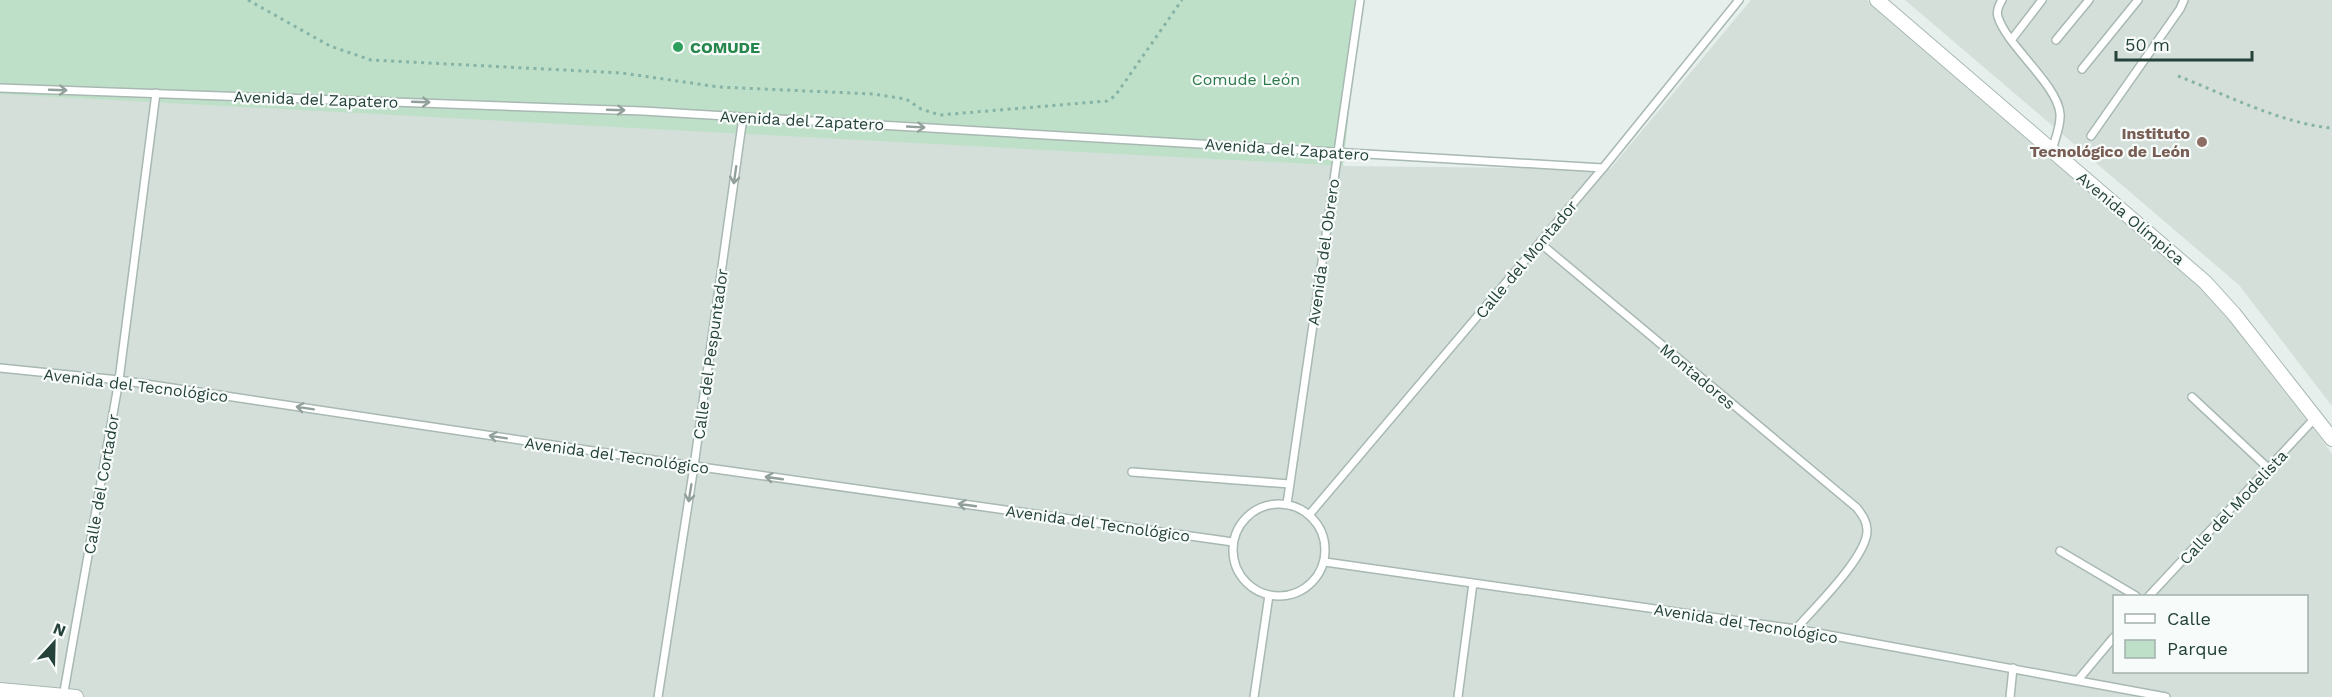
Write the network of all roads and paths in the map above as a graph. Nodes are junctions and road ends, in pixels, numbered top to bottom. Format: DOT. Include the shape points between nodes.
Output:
graph roads {
  1 [pos="248,0"];
  2 [pos="1182,0"];
  3 [pos="1359,0"];
  4 [pos="1739,0"];
  5 [pos="1876,0"];
  6 [pos="2002,0"];
  7 [pos="2042,0"];
  8 [pos="2089,0"];
  9 [pos="2138,0"];
  10 [pos="2184,0"];
  11 [pos="2012,39"];
  12 [pos="2056,40"];
  13 [pos="2082,69"];
  14 [pos="2178,76"];
  15 [pos="0,88"];
  16 [pos="156,93"];
  17 [pos="743,117"];
  18 [pos="2332,128"];
  19 [pos="2091,136"];
  20 [pos="2052,150"];
  21 [pos="1338,152"];
  22 [pos="1603,168"];
  23 [pos="1540,243"];
  24 [pos="0,368"];
  25 [pos="119,380"];
  26 [pos="2192,397"];
  27 [pos="2316,417"];
  28 [pos="2332,439"];
  29 [pos="694,466"];
  30 [pos="2268,468"];
  31 [pos="1132,472"];
  32 [pos="1290,484"];
  33 [pos="1287,504"];
  34 [pos="1309,515"];
  35 [pos="1233,542"];
  36 [pos="2060,550"];
  37 [pos="1325,562"];
  38 [pos="1473,583"];
  39 [pos="1269,595"];
  40 [pos="2133,595"];
  41 [pos="2152,595"];
  42 [pos="1796,629"];
  43 [pos="2113,639"];
  44 [pos="2013,668"];
  45 [pos="2078,680"];
  46 [pos="2,692"];
  47 [pos="68,696"];
  48 [pos="658,697"];
  49 [pos="1254,697"];
  50 [pos="1458,697"];
  51 [pos="2010,697"];
  52 [pos="2166,697"];
  1 -- 2 [label="path" via="330,46 371,60 622,73 719,87 873,94 906,99 940,115 1107,101 1115,96"];
  3 -- 21 [label="lane, Avenida del Obrero"];
  4 -- 22 [label="lane, Calle del Montador"];
  5 -- 20 [label="street, Avenida Olímpica"];
  6 -- 11 [label="lane" via="1997,16"];
  7 -- 11 [label="lane"];
  8 -- 12 [label="lane"];
  9 -- 13 [label="lane"];
  10 -- 19 [label="lane"];
  11 -- 20 [label="lane" via="2056,99 2060,114"];
  14 -- 18 [label="path" via="2277,114"];
  15 -- 16 [label="lane, Avenida del Zapatero, one-way"];
  16 -- 17 [label="lane, Avenida del Zapatero, one-way"];
  16 -- 25 [label="lane, Calle del Cortador"];
  17 -- 21 [label="lane, Avenida del Zapatero, one-way"];
  17 -- 29 [label="lane, Calle del Pespuntador, one-way"];
  20 -- 27 [label="street, Avenida Olímpica" via="2205,282"];
  21 -- 22 [label="lane, Avenida del Zapatero"];
  21 -- 32 [label="lane, Avenida del Obrero"];
  22 -- 23 [label="lane, Calle del Montador"];
  23 -- 34 [label="lane, Calle del Montador"];
  23 -- 42 [label="lane, Montadores" via="1857,508 1866,521 1864,544 1856,560"];
  24 -- 25 [label="lane, Avenida del Tecnológico"];
  29 -- 25 [label="lane, Avenida del Tecnológico, one-way"];
  25 -- 47 [label="lane, Calle del Cortador"];
  26 -- 30 [label="lane"];
  27 -- 28 [label="street, Avenida Olímpica"];
  27 -- 30 [label="lane, Calle del Modelista"];
  35 -- 29 [label="lane, Avenida del Tecnológico, one-way"];
  29 -- 48 [label="lane, Calle del Pespuntador, one-way"];
  30 -- 41 [label="lane, Calle del Modelista"];
  31 -- 32 [label="lane"];
  32 -- 33 [label="lane, Avenida del Obrero"];
  33 -- 34 [label="lane"];
  33 -- 35 [label="lane" via="1258,509 1247,517"];
  34 -- 37 [label="lane" via="1320,528 1326,545"];
  35 -- 39 [label="lane" via="1237,570 1256,590"];
  36 -- 40 [label="lane"];
  37 -- 38 [label="lane, Avenida del Tecnológico"];
  37 -- 39 [label="lane" via="1309,586 1297,593"];
  38 -- 42 [label="lane, Avenida del Tecnológico"];
  38 -- 50 [label="lane"];
  39 -- 49 [label="lane"];
  42 -- 44 [label="lane, Avenida del Tecnológico"];
  43 -- 45 [label="lane"];
  44 -- 45 [label="lane, Avenida del Tecnológico"];
  44 -- 51 [label="lane"];
  45 -- 52 [label="lane, Avenida del Tecnológico"];
  46 -- 47 [label="street"];
}
